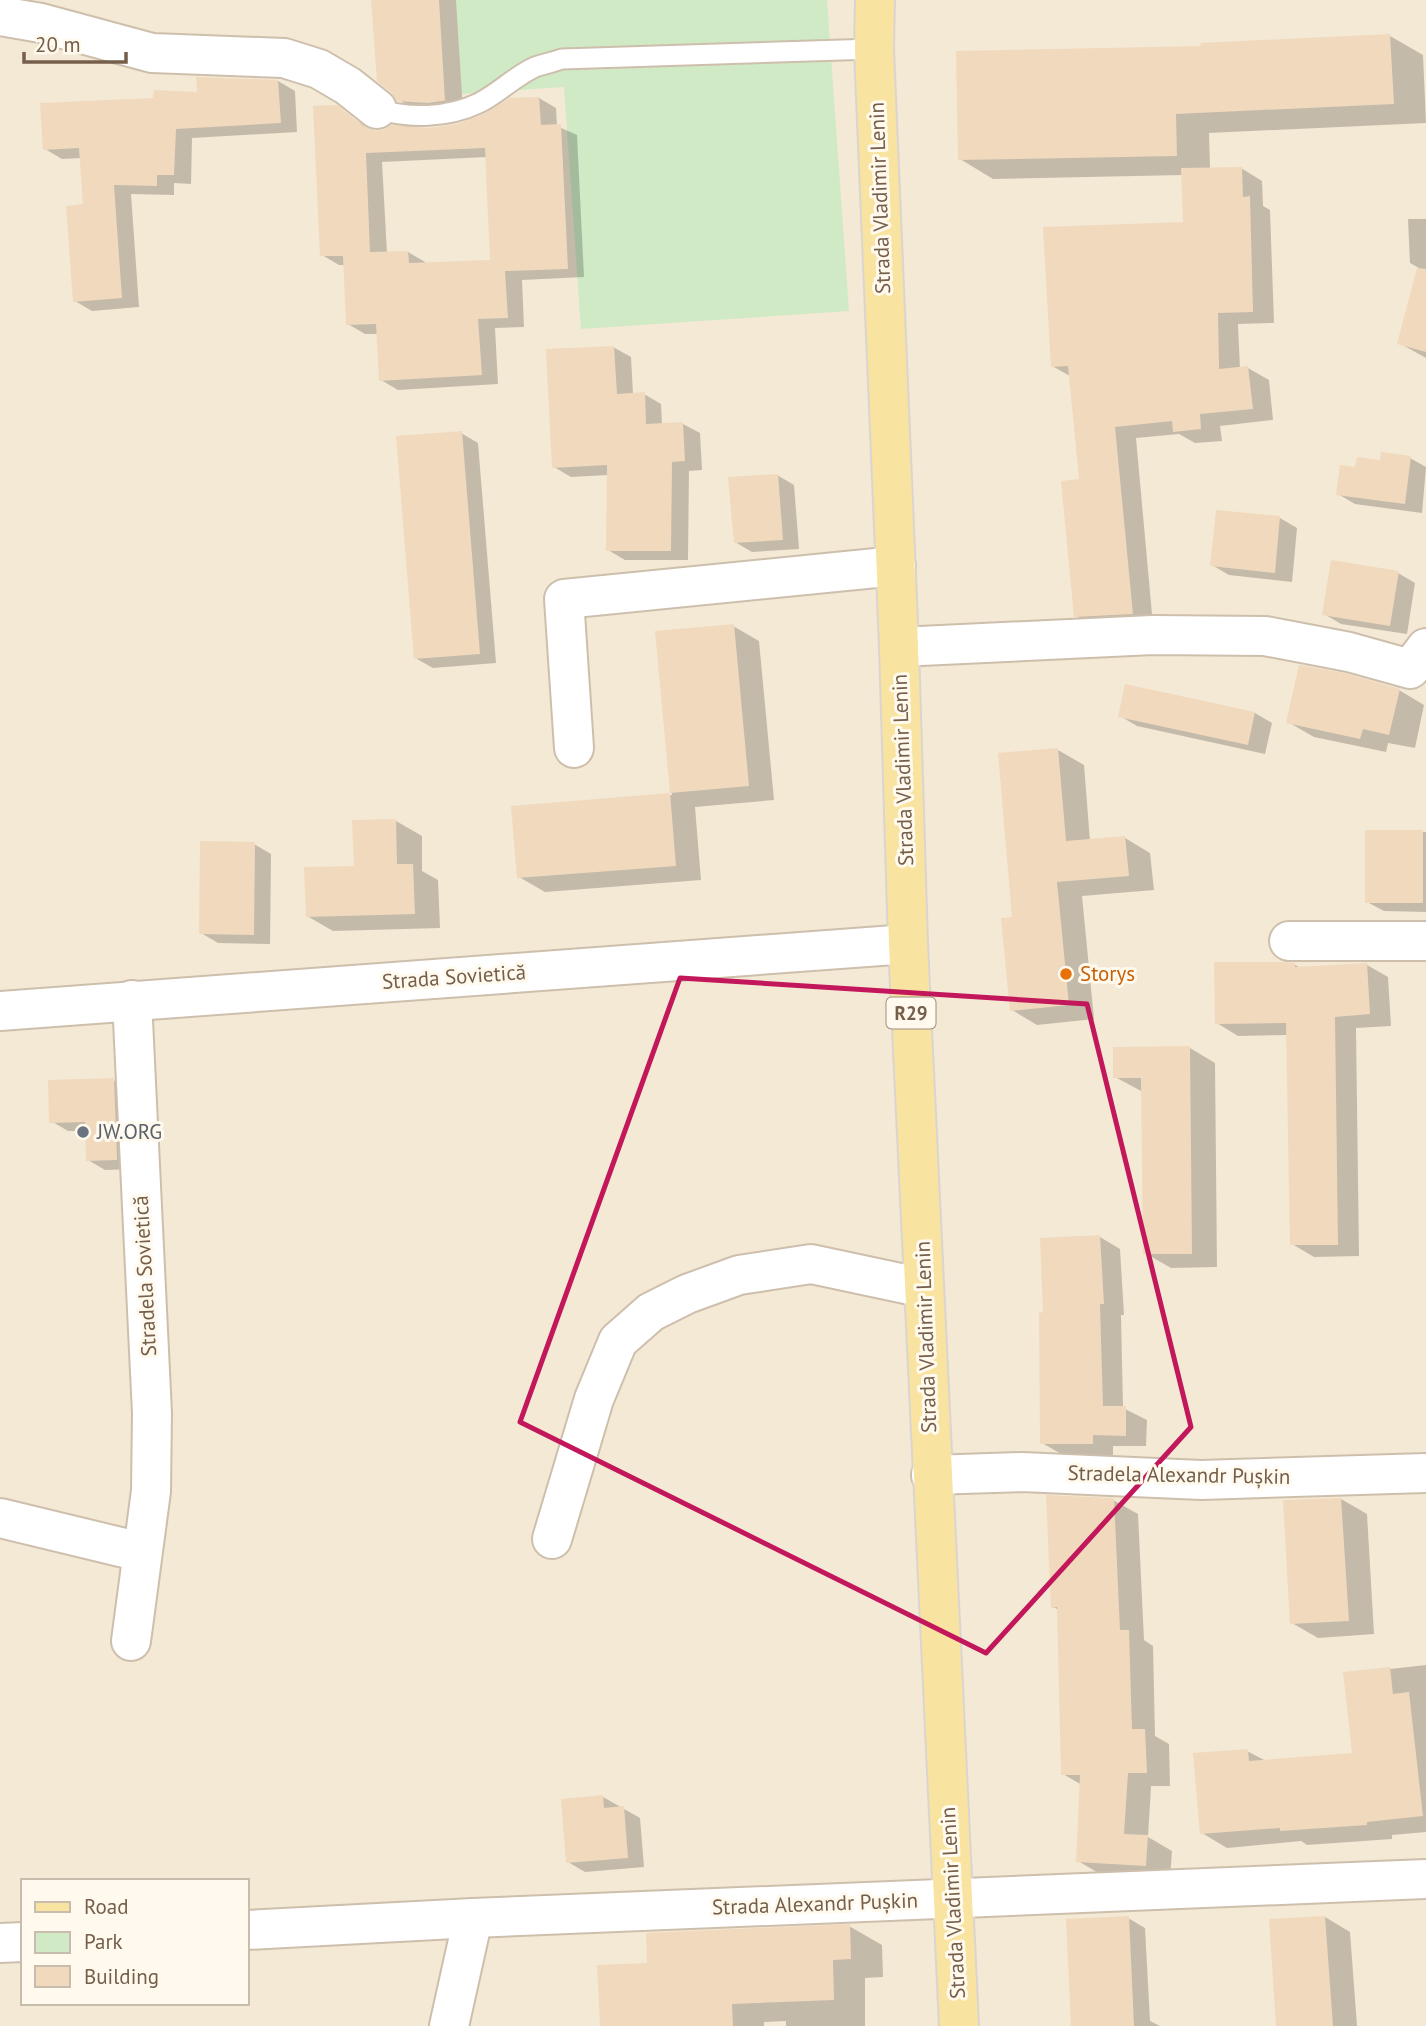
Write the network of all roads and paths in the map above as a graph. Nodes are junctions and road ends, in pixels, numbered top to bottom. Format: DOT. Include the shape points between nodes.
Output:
graph roads {
  1 [pos="874,0"];
  2 [pos="0,16"];
  3 [pos="874,49"];
  4 [pos="377,109"];
  5 [pos="896,566"];
  6 [pos="899,647"];
  7 [pos="1426,648"];
  8 [pos="574,748"];
  9 [pos="1289,941"];
  10 [pos="1426,941"];
  11 [pos="908,944"];
  12 [pos="132,1000"];
  13 [pos="0,1011"];
  14 [pos="924,1288"];
  15 [pos="1426,1473"];
  16 [pos="931,1475"];
  17 [pos="0,1518"];
  18 [pos="552,1539"];
  19 [pos="141,1552"];
  20 [pos="131,1641"];
  21 [pos="1426,1879"];
  22 [pos="952,1899"];
  23 [pos="473,1918"];
  24 [pos="248,1930"];
  25 [pos="21,1942"];
  26 [pos="0,1943"];
  27 [pos="449,2026"];
  28 [pos="959,2026"];
  1 -- 3 [label="main road, Strada Vladimir Lenin / R29"];
  2 -- 4 [label="street" via="152,53 284,58 319,69"];
  3 -- 4 [label="lane" via="562,60 534,68 479,103 457,111 396,115"];
  3 -- 5 [label="main road, Strada Vladimir Lenin / R29"];
  5 -- 6 [label="main road, Strada Vladimir Lenin / R29"];
  5 -- 8 [label="street" via="564,599"];
  6 -- 7 [label="street, Strada Vladimir Lenin" via="1153,635 1265,636 1410,669"];
  6 -- 11 [label="main road, Strada Vladimir Lenin / R29"];
  9 -- 10 [label="street"];
  11 -- 12 [label="street, Strada Sovietică"];
  11 -- 14 [label="main road, Strada Vladimir Lenin / R29"];
  12 -- 13 [label="street, Strada Sovietică"];
  12 -- 19 [label="street, Stradela Sovietică" via="152,1413 151,1490"];
  14 -- 16 [label="main road, Strada Vladimir Lenin / R29"];
  14 -- 18 [label="street" via="811,1264 739,1275 651,1312 618,1341 594,1399"];
  15 -- 16 [label="street, Stradela Alexandr Pușkin" via="1201,1480 1022,1472"];
  16 -- 22 [label="main road, Strada Vladimir Lenin / R29"];
  17 -- 19 [label="street"];
  19 -- 20 [label="street, Stradela Sovietică"];
  21 -- 22 [label="street, Strada Alexandr Pușkin"];
  22 -- 23 [label="street, Strada Alexandr Pușkin"];
  22 -- 28 [label="main road, Strada Vladimir Lenin / R29"];
  23 -- 24 [label="street, Strada Alexandr Pușkin"];
  23 -- 27 [label="street"];
  25 -- 26 [label="street"];
}
